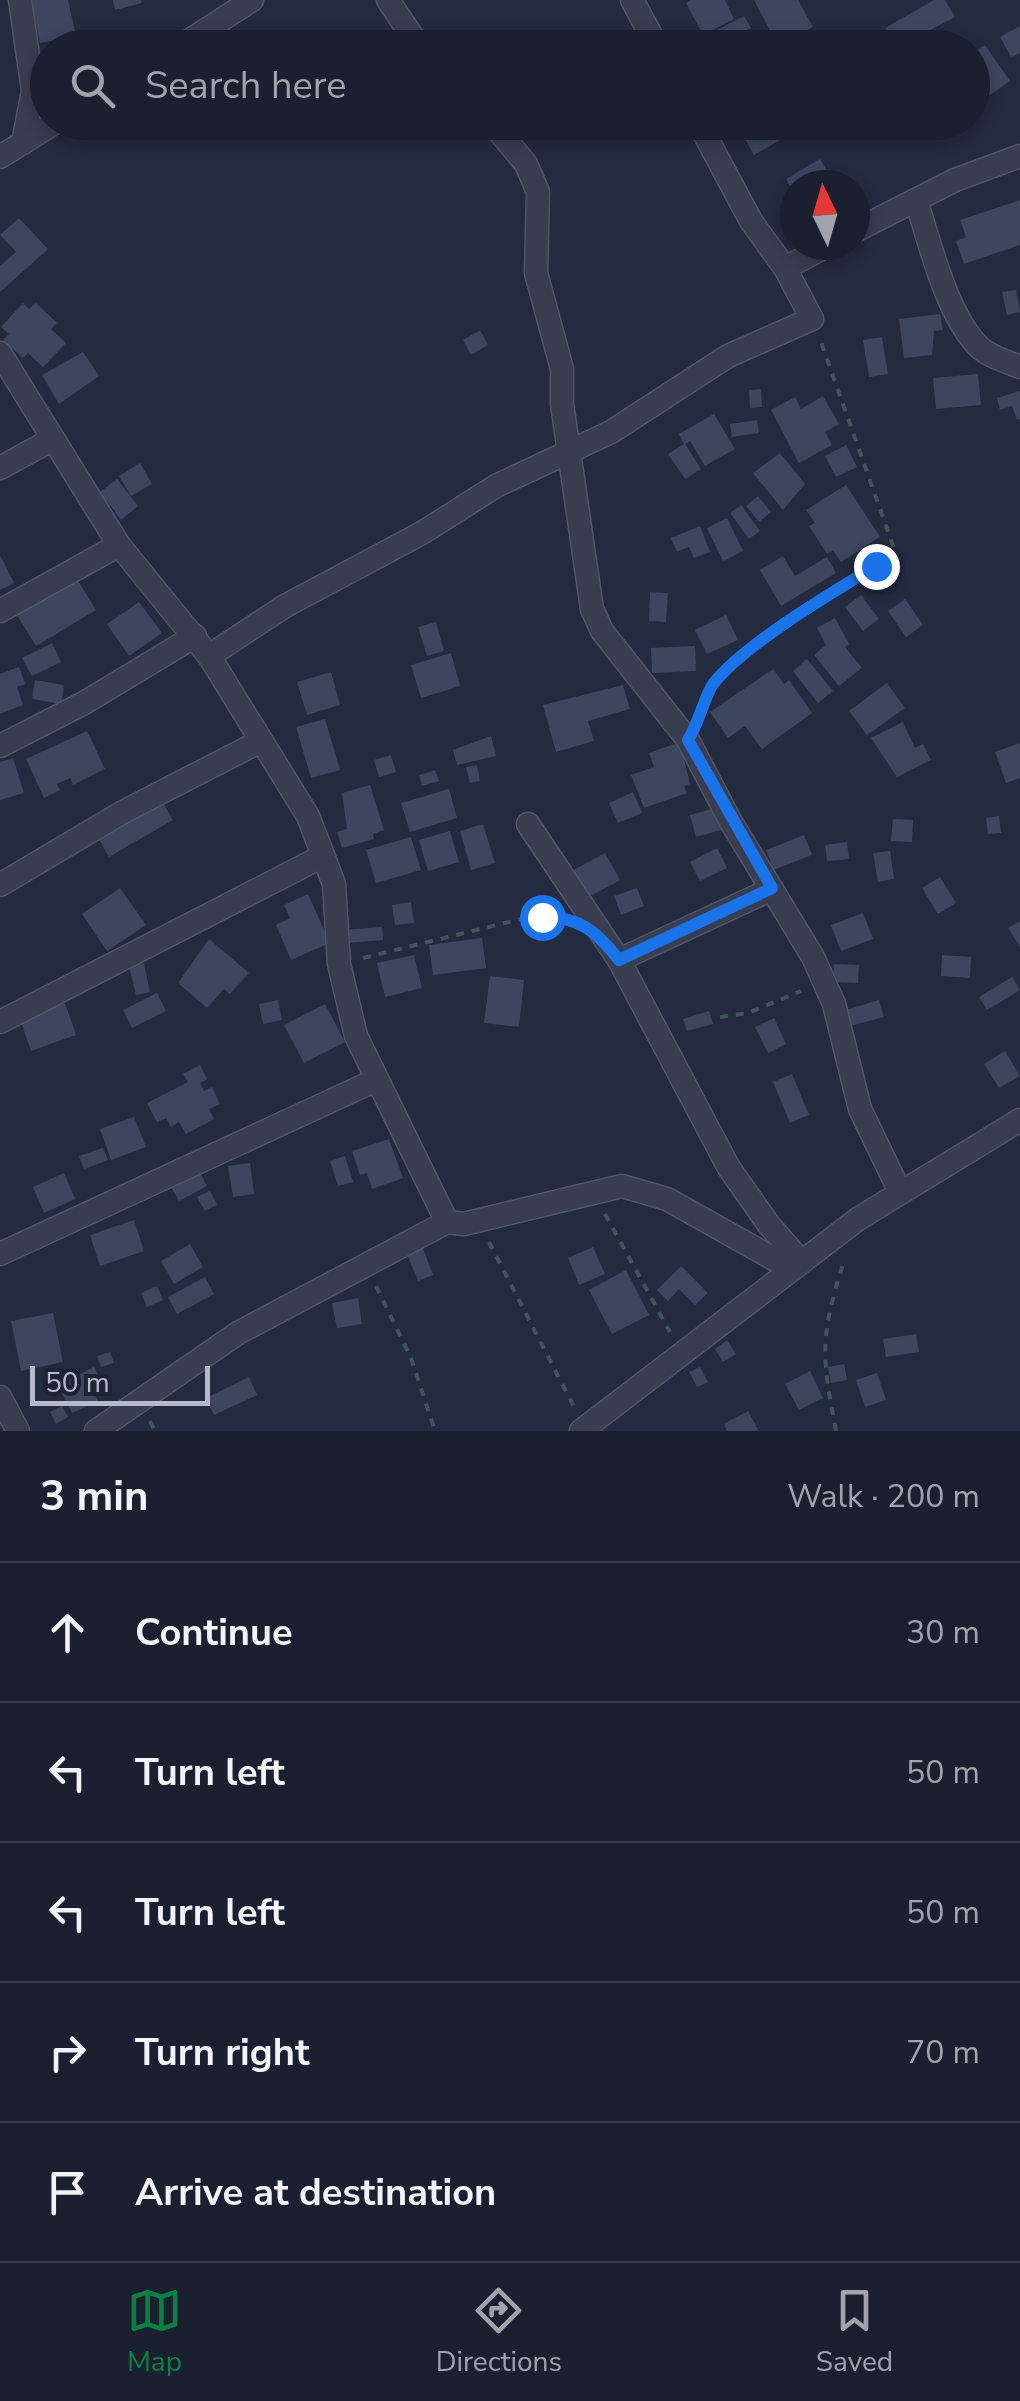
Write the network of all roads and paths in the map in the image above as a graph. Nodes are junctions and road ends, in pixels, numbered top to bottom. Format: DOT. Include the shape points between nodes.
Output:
graph roads {
  1 [pos="20,0"];
  2 [pos="252,0"];
  3 [pos="388,0"];
  4 [pos="632,0"];
  5 [pos="206,30"];
  6 [pos="408,30"];
  7 [pos="648,30"];
  8 [pos="30,46"];
  9 [pos="30,107"];
  10 [pos="30,139"];
  11 [pos="506,140"];
  12 [pos="708,140"];
  13 [pos="23,143"];
  14 [pos="1020,156"];
  15 [pos="0,157"];
  16 [pos="916,200"];
  17 [pos="870,224"];
  18 [pos="800,260"];
  19 [pos="785,268"];
  20 [pos="812,319"];
  21 [pos="0,353"];
  22 [pos="1020,368"];
  23 [pos="53,439"];
  24 [pos="570,451"];
  25 [pos="0,468"];
  26 [pos="119,545"];
  27 [pos="0,611"];
  28 [pos="195,636"];
  29 [pos="209,656"];
  30 [pos="688,740"];
  31 [pos="259,742"];
  32 [pos="0,746"];
  33 [pos="528,824"];
  34 [pos="323,856"];
  35 [pos="0,885"];
  36 [pos="772,888"];
  37 [pos="594,929"];
  38 [pos="619,960"];
  39 [pos="339,964"];
  40 [pos="824,981"];
  41 [pos="720,1017"];
  42 [pos="0,1022"];
  43 [pos="376,1080"];
  44 [pos="1020,1120"];
  45 [pos="599,1190"];
  46 [pos="899,1190"];
  47 [pos="858,1219"];
  48 [pos="478,1220"];
  49 [pos="447,1222"];
  50 [pos="0,1254"];
  51 [pos="795,1264"];
  52 [pos="368,1268"];
  53 [pos="682,1354"];
  54 [pos="0,1397"];
  55 [pos="583,1430"];
  56 [pos="18,1431"];
  57 [pos="96,1431"];
  58 [pos="435,1431"];
  59 [pos="836,1431"];
  1 -- 8 [label="street"];
  2 -- 5 [label="street"];
  3 -- 6 [label="street"];
  4 -- 7 [label="street"];
  9 -- 13 [label="street"];
  10 -- 13 [label="street"];
  11 -- 24 [label="street" via="538,192 536,274 556,337"];
  12 -- 19 [label="street"];
  13 -- 15 [label="street"];
  14 -- 16 [label="street"];
  16 -- 17 [label="street"];
  16 -- 22 [label="street" via="967,332 980,348"];
  18 -- 19 [label="street"];
  19 -- 20 [label="street"];
  20 -- 24 [label="street" via="728,356 612,432"];
  20 -- 30 [label="path" via="896,554 781,628 720,678"];
  21 -- 23 [label="street"];
  23 -- 25 [label="street"];
  23 -- 26 [label="street"];
  24 -- 29 [label="street" via="496,486"];
  24 -- 30 [label="street" via="592,609 612,645"];
  26 -- 27 [label="street"];
  26 -- 28 [label="street"];
  28 -- 29 [label="street"];
  28 -- 32 [label="street"];
  29 -- 31 [label="street"];
  30 -- 36 [label="street"];
  31 -- 34 [label="street" via="308,816"];
  31 -- 35 [label="street"];
  33 -- 37 [label="street"];
  34 -- 39 [label="street" via="334,884"];
  34 -- 42 [label="street"];
  36 -- 38 [label="street"];
  36 -- 40 [label="street"];
  37 -- 38 [label="street"];
  37 -- 39 [label="path" via="557,916 521,919"];
  38 -- 51 [label="street" via="729,1168"];
  39 -- 43 [label="street" via="356,1036"];
  40 -- 41 [label="path" via="748,1013"];
  40 -- 46 [label="street" via="860,1109"];
  43 -- 49 [label="street"];
  43 -- 50 [label="street"];
  44 -- 46 [label="street"];
  45 -- 48 [label="street"];
  45 -- 51 [label="street" via="622,1186 667,1199"];
  45 -- 53 [label="path" via="610,1226"];
  46 -- 47 [label="street"];
  47 -- 51 [label="street"];
  47 -- 59 [label="path" via="824,1323"];
  48 -- 49 [label="street"];
  48 -- 55 [label="path"];
  49 -- 52 [label="street"];
  51 -- 53 [label="street"];
  52 -- 57 [label="street" via="238,1334"];
  52 -- 58 [label="path" via="411,1358"];
  53 -- 55 [label="street"];
  54 -- 56 [label="street"];
}
